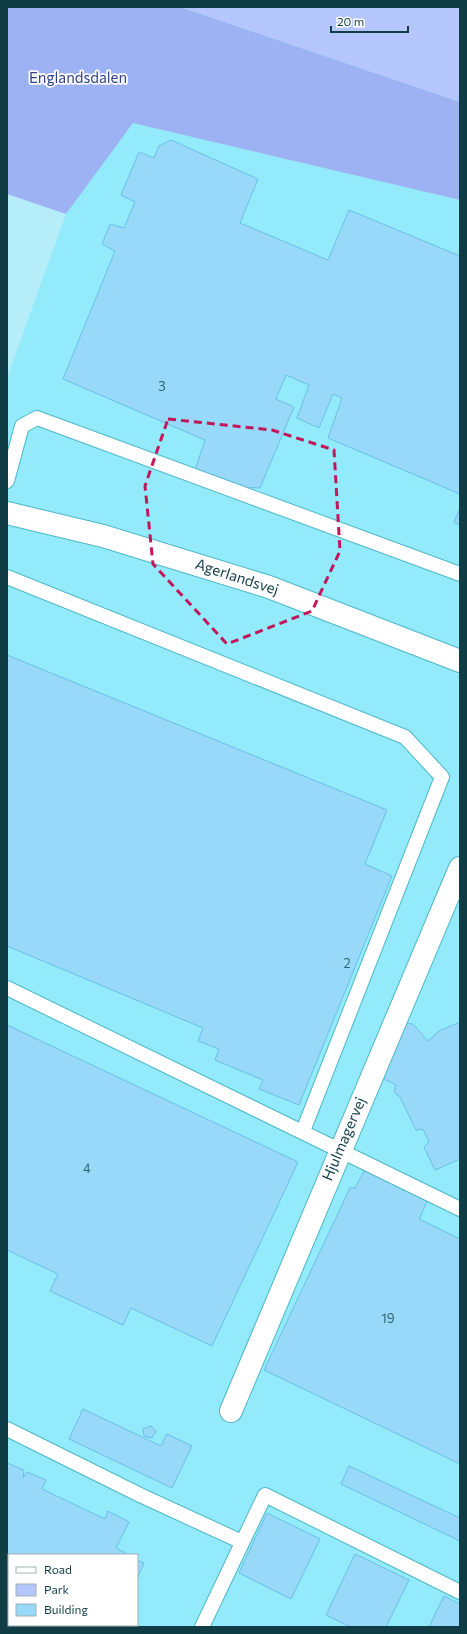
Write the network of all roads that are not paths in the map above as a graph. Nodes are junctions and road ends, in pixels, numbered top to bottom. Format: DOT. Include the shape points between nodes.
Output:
graph roads {
  1 [pos="7,481"];
  2 [pos="7,513"];
  3 [pos="460,574"];
  4 [pos="7,577"];
  5 [pos="460,661"];
  6 [pos="460,868"];
  7 [pos="7,988"];
  8 [pos="303,1131"];
  9 [pos="340,1149"];
  10 [pos="460,1209"];
  11 [pos="231,1411"];
  12 [pos="7,1429"];
  13 [pos="242,1542"];
  14 [pos="460,1592"];
  15 [pos="202,1627"];
  1 -- 3 [label="lane" via="22,426 36,418"];
  2 -- 5 [label="street, Agerlandsvej" via="103,536 269,587"];
  4 -- 8 [label="lane" via="405,737 442,776"];
  6 -- 9 [label="street, Hjulmagervej"];
  7 -- 8 [label="lane"];
  8 -- 9 [label="lane"];
  9 -- 10 [label="lane"];
  9 -- 11 [label="street, Hjulmagervej"];
  12 -- 13 [label="lane"];
  13 -- 14 [label="lane" via="265,1495"];
  13 -- 15 [label="lane"];
}
